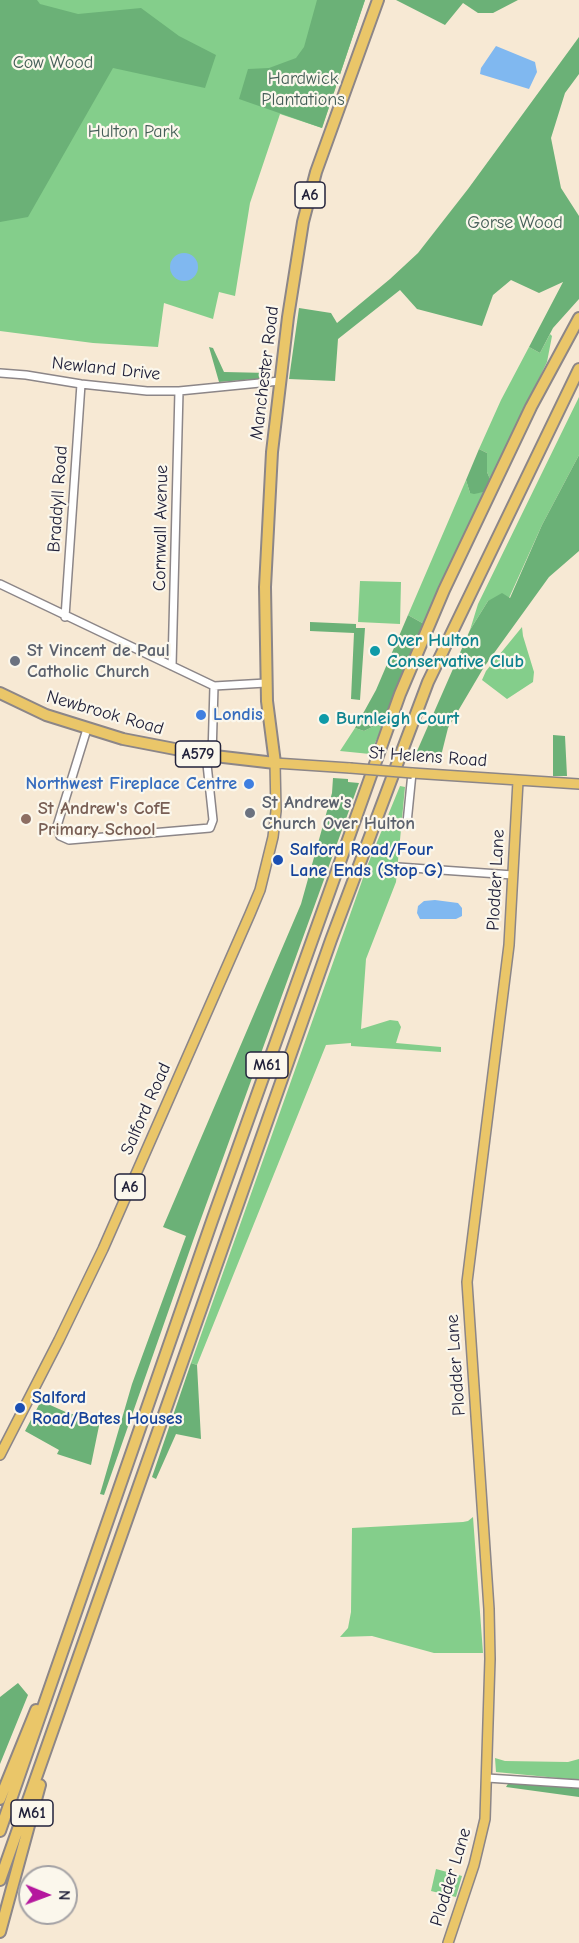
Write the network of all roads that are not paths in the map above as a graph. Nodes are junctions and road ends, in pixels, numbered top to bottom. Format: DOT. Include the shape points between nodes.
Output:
graph roads {
  1 [pos="378,0"];
  2 [pos="579,318"];
  3 [pos="579,369"];
  4 [pos="0,373"];
  5 [pos="280,381"];
  6 [pos="81,384"];
  7 [pos="179,391"];
  8 [pos="0,584"];
  9 [pos="66,617"];
  10 [pos="172,666"];
  11 [pos="266,683"];
  12 [pos="214,686"];
  13 [pos="0,693"];
  14 [pos="87,729"];
  15 [pos="209,755"];
  16 [pos="275,763"];
  17 [pos="414,775"];
  18 [pos="518,781"];
  19 [pos="579,784"];
  20 [pos="407,824"];
  21 [pos="398,867"];
  22 [pos="513,875"];
  23 [pos="0,1455"];
  24 [pos="75,1618"];
  25 [pos="65,1695"];
  26 [pos="487,1778"];
  27 [pos="579,1784"];
  28 [pos="0,1799"];
  29 [pos="0,1831"];
  30 [pos="0,1880"];
  31 [pos="0,1932"];
  32 [pos="448,1943"];
  1 -- 5 [label="highway, Manchester Road / A6" via="309,199 296,259"];
  2 -- 24 [label="highway, M61" via="531,406 444,590 400,694"];
  3 -- 25 [label="highway, M61" via="428,682 331,940"];
  4 -- 6 [label="street, Newland Drive"];
  5 -- 7 [label="street, Newland Drive"];
  5 -- 11 [label="highway, Manchester Road / A6" via="267,530"];
  6 -- 7 [label="street, Newland Drive" via="136,391"];
  6 -- 9 [label="street, Braddyll Road"];
  7 -- 10 [label="street, Cornwall Avenue"];
  8 -- 9 [label="street"];
  9 -- 10 [label="street"];
  10 -- 12 [label="street"];
  11 -- 12 [label="street"];
  11 -- 16 [label="highway, Manchester Road / A6"];
  12 -- 15 [label="street"];
  13 -- 14 [label="highway, Newbrook Road / A579"];
  14 -- 15 [label="highway, Newbrook Road / A579"];
  14 -- 15 [label="street" via="57,825 60,836 69,840 210,828 213,820"];
  15 -- 16 [label="highway, Newbrook Road / A579"];
  16 -- 17 [label="main road, St Helens Road / A579, bridge"];
  16 -- 23 [label="main road, Salford Road / A6" via="276,811 260,890 103,1249"];
  17 -- 18 [label="main road, St Helens Road / A579"];
  17 -- 20 [label="street"];
  18 -- 19 [label="main road, St Helens Road / A579"];
  18 -- 22 [label="main road, Plodder Lane"];
  21 -- 22 [label="street"];
  22 -- 26 [label="main road, Plodder Lane" via="504,992 467,1282 489,1609"];
  24 -- 28 [label="highway, M61"];
  24 -- 29 [label="highway, M61"];
  25 -- 30 [label="highway, M61"];
  25 -- 31 [label="highway, M61"];
  26 -- 27 [label="street"];
  26 -- 32 [label="main road, Plodder Lane" via="482,1839"];
}
